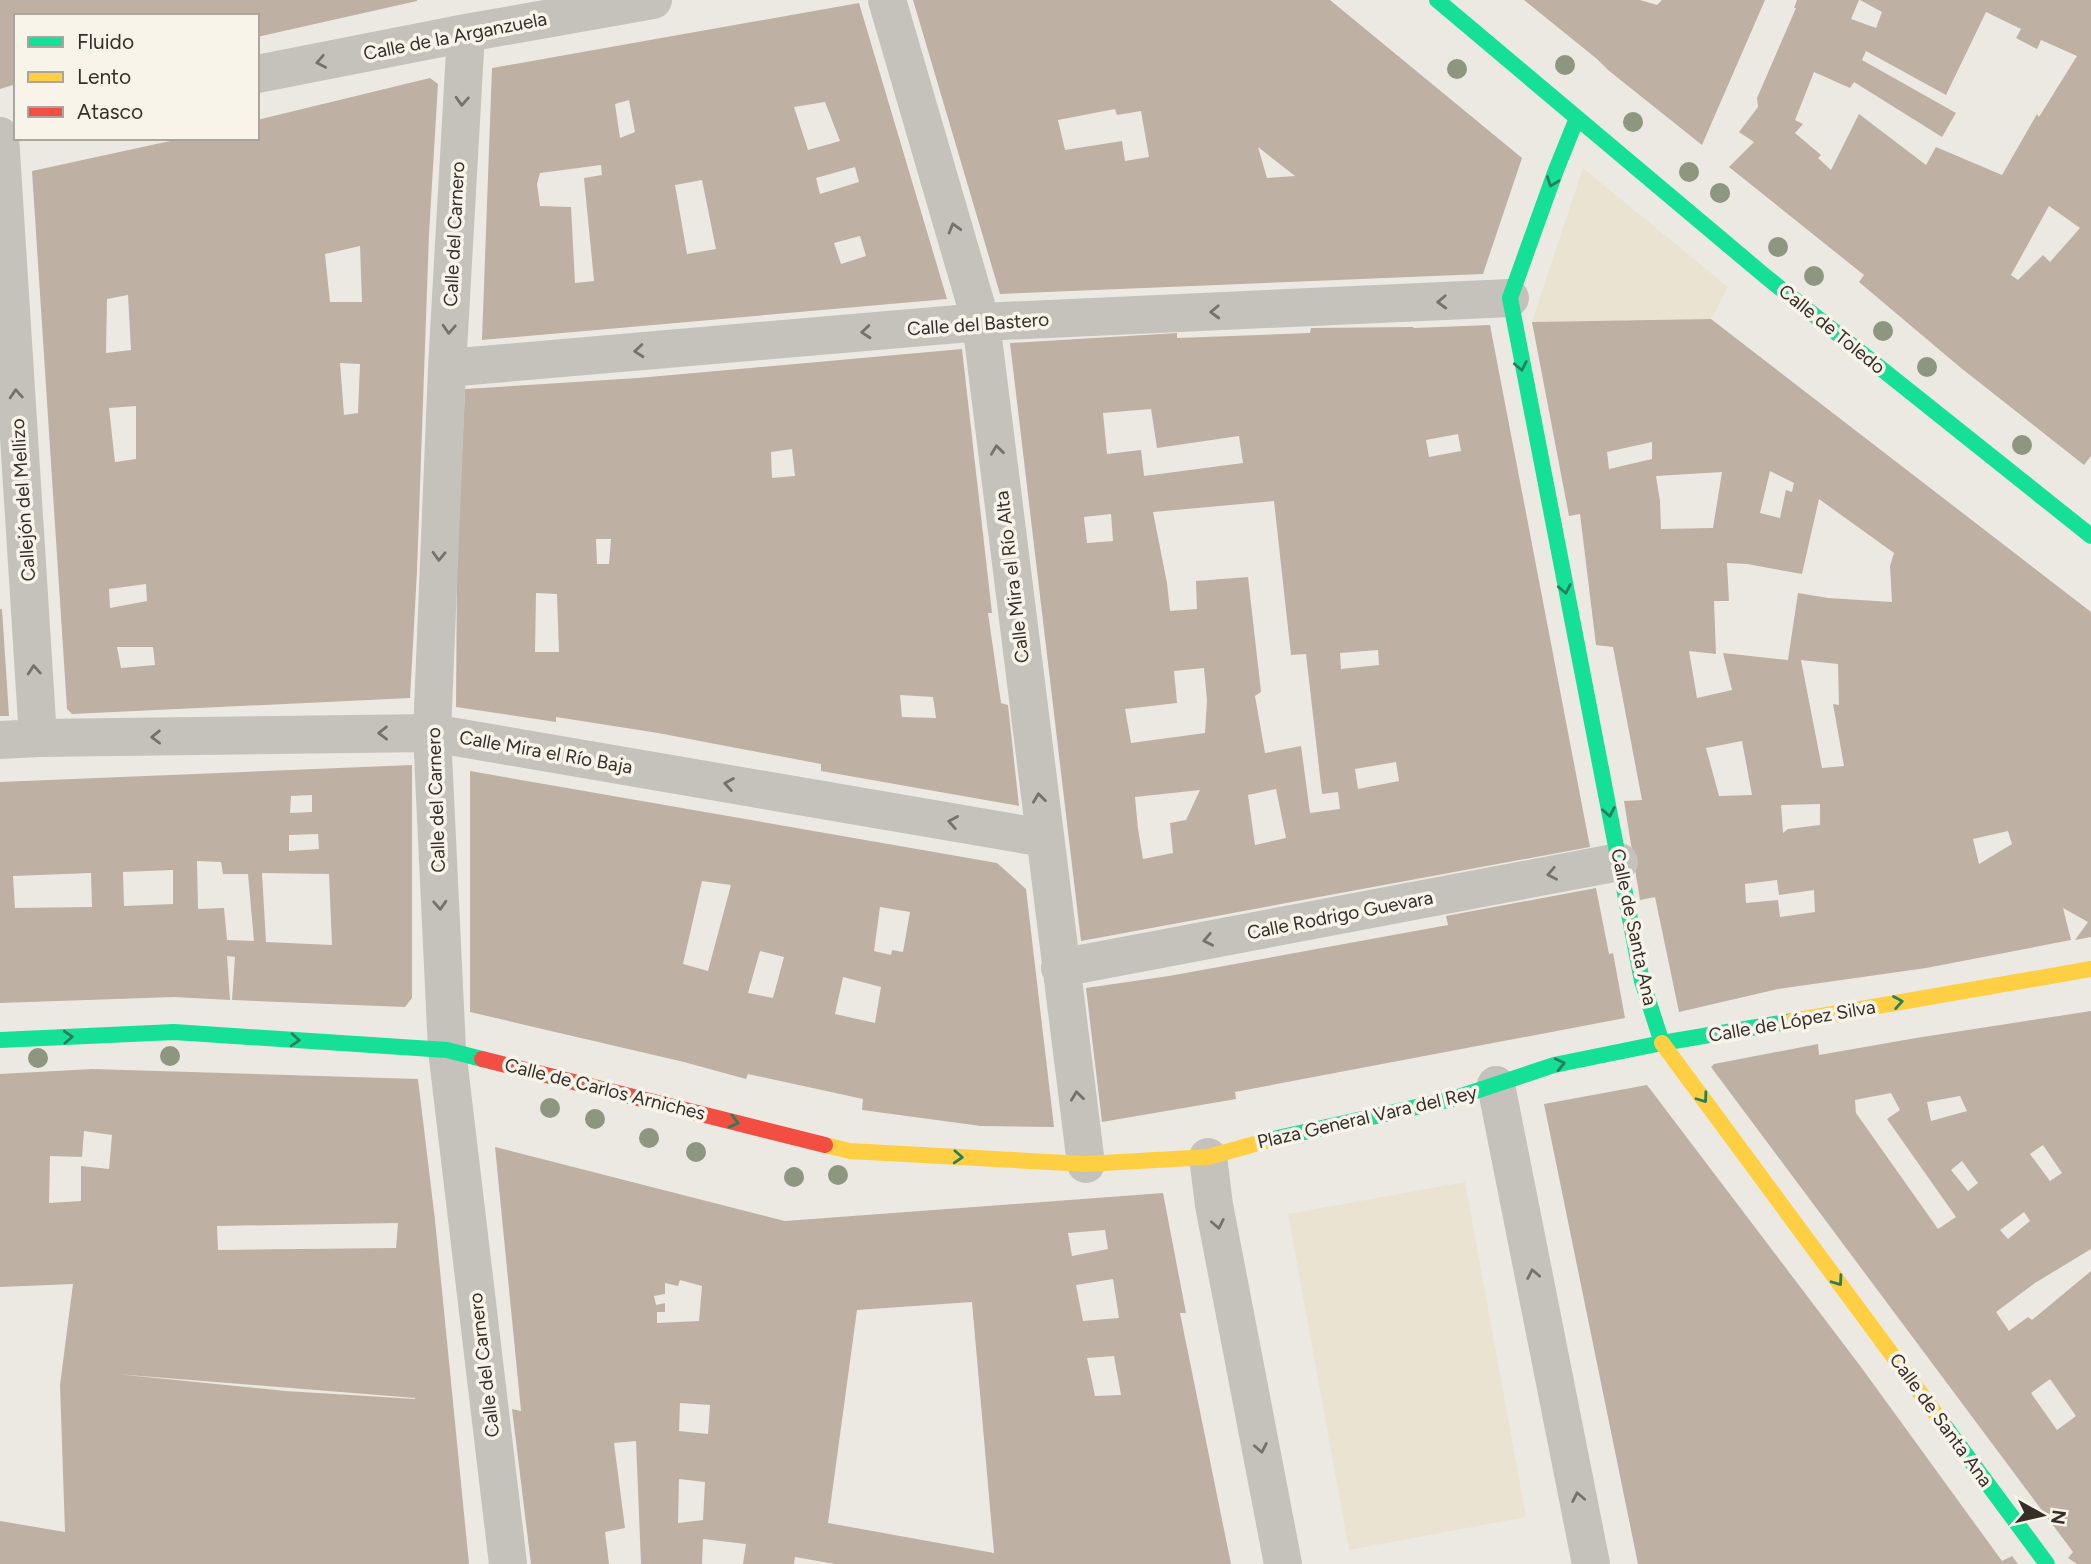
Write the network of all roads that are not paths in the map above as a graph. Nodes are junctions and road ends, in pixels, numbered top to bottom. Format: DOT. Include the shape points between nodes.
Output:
graph roads {
  1 [pos="653,0"];
  2 [pos="887,0"];
  3 [pos="1437,0"];
  4 [pos="466,33"];
  5 [pos="259,74"];
  6 [pos="1577,118"];
  7 [pos="0,136"];
  8 [pos="1510,298"];
  9 [pos="981,322"];
  10 [pos="447,368"];
  11 [pos="2088,526"];
  12 [pos="432,733"];
  13 [pos="38,738"];
  14 [pos="0,740"];
  15 [pos="1044,838"];
  16 [pos="1619,862"];
  17 [pos="1060,968"];
  18 [pos="2091,969"];
  19 [pos="0,1040"];
  20 [pos="1662,1043"];
  21 [pos="447,1050"];
  22 [pos="1496,1085"];
  23 [pos="1208,1157"];
  24 [pos="1086,1164"];
  25 [pos="508,1564"];
  26 [pos="1283,1564"];
  27 [pos="1591,1564"];
  28 [pos="2047,1564"];
  1 -- 4 [label="street, Calle de la Arganzuela"];
  9 -- 2 [label="street, Calle Mira el Río Alta, one-way"];
  3 -- 6 [label="street, Calle de Toledo"];
  4 -- 5 [label="street, Calle de la Arganzuela, one-way"];
  4 -- 10 [label="street, Calle del Carnero, one-way"];
  6 -- 8 [label="street, one-way"];
  6 -- 11 [label="street, Calle de Toledo" via="1765,276"];
  13 -- 7 [label="street, Callejón del Mellizo, one-way"];
  8 -- 9 [label="street, Calle del Bastero, one-way"];
  8 -- 16 [label="street, Calle de Santa Ana, one-way"];
  9 -- 10 [label="street, Calle del Bastero, one-way"];
  15 -- 9 [label="street, Calle Mira el Río Alta, one-way"];
  10 -- 12 [label="street, Calle del Carnero, one-way"];
  12 -- 13 [label="street, Calle Mira el Río Baja, one-way"];
  15 -- 12 [label="street, Calle Mira el Río Baja, one-way"];
  12 -- 21 [label="street, Calle del Carnero, one-way"];
  13 -- 14 [label="street, Calle Mira el Río Baja"];
  15 -- 17 [label="street, Calle Mira el Río Alta"];
  16 -- 17 [label="street, Calle Rodrigo Guevara, one-way"];
  16 -- 20 [label="street, Calle de Santa Ana" via="1642,981"];
  24 -- 17 [label="street, Calle Mira el Río Alta, one-way"];
  20 -- 18 [label="street, Calle de López Silva, one-way"];
  19 -- 21 [label="street, Calle de Carlos Arniches, one-way" via="174,1032"];
  22 -- 20 [label="street, Calle de López Silva, one-way" via="1554,1065"];
  20 -- 28 [label="street, Calle de Santa Ana, one-way"];
  21 -- 24 [label="street, Calle de Carlos Arniches, one-way" via="850,1151"];
  21 -- 25 [label="street, Calle del Carnero"];
  22 -- 23 [label="street, Plaza General Vara del Rey"];
  27 -- 22 [label="street, Plaza General Vara del Rey, one-way"];
  23 -- 24 [label="street, Calle de Carlos Arniches"];
  23 -- 26 [label="street, one-way"];
}
